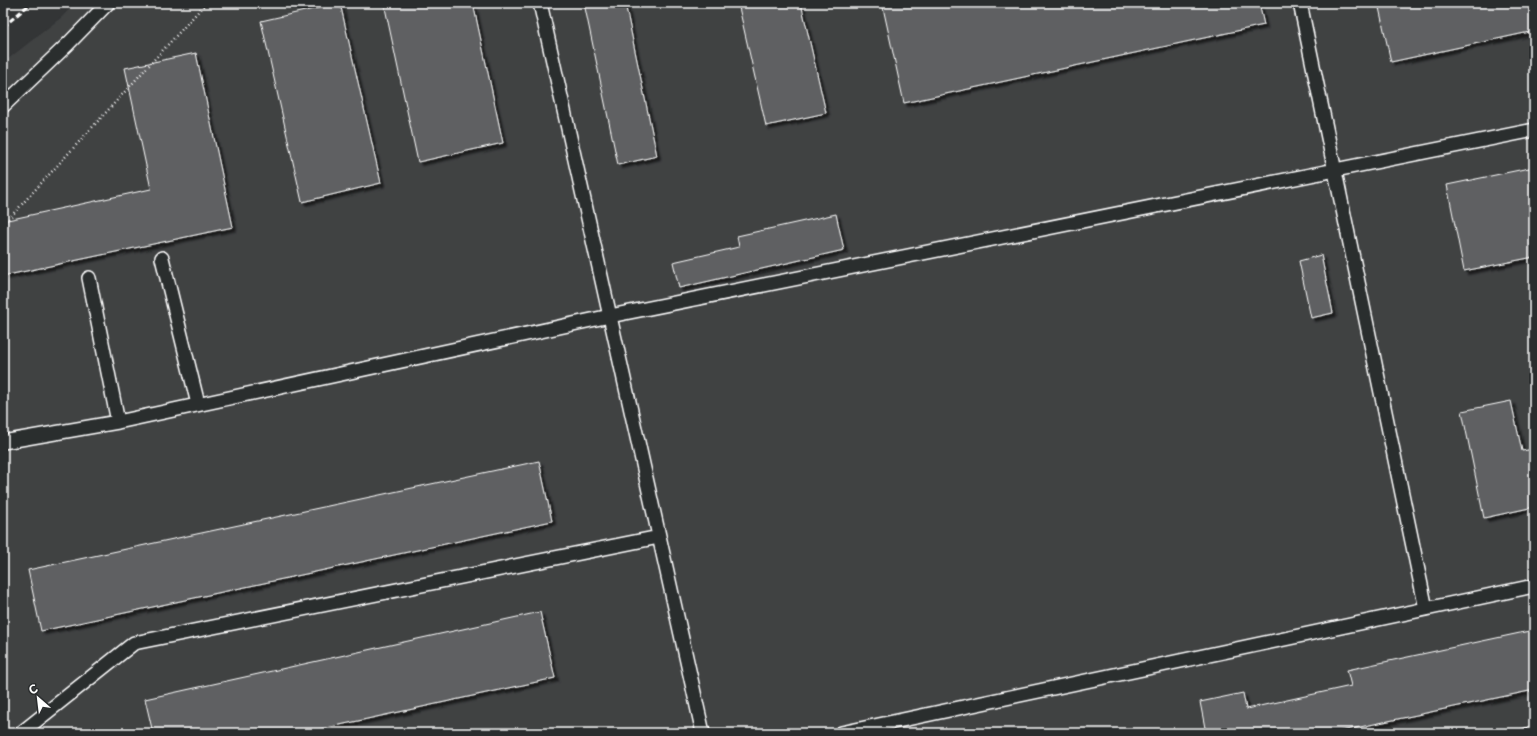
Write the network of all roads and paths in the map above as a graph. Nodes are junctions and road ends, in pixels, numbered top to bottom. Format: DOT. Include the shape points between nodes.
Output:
graph roads {
  1 [pos="108,3"];
  2 [pos="206,3"];
  3 [pos="540,3"];
  4 [pos="1300,3"];
  5 [pos="3,106"];
  6 [pos="1534,130"];
  7 [pos="1335,170"];
  8 [pos="3,225"];
  9 [pos="162,258"];
  10 [pos="89,278"];
  11 [pos="610,316"];
  12 [pos="198,404"];
  13 [pos="118,422"];
  14 [pos="3,442"];
  15 [pos="659,537"];
  16 [pos="1534,586"];
  17 [pos="1426,609"];
  18 [pos="22,733"];
  19 [pos="704,733"];
  20 [pos="841,733"];
  1 -- 5 [label="lane"];
  2 -- 8 [label="path"];
  3 -- 11 [label="lane"];
  4 -- 7 [label="lane"];
  6 -- 7 [label="lane"];
  7 -- 11 [label="lane"];
  7 -- 17 [label="lane"];
  9 -- 12 [label="lane"];
  10 -- 13 [label="lane"];
  11 -- 12 [label="lane"];
  11 -- 15 [label="lane"];
  12 -- 13 [label="lane"];
  13 -- 14 [label="lane"];
  15 -- 18 [label="lane" via="134,643"];
  15 -- 19 [label="lane"];
  16 -- 17 [label="lane"];
  17 -- 20 [label="lane"];
}
